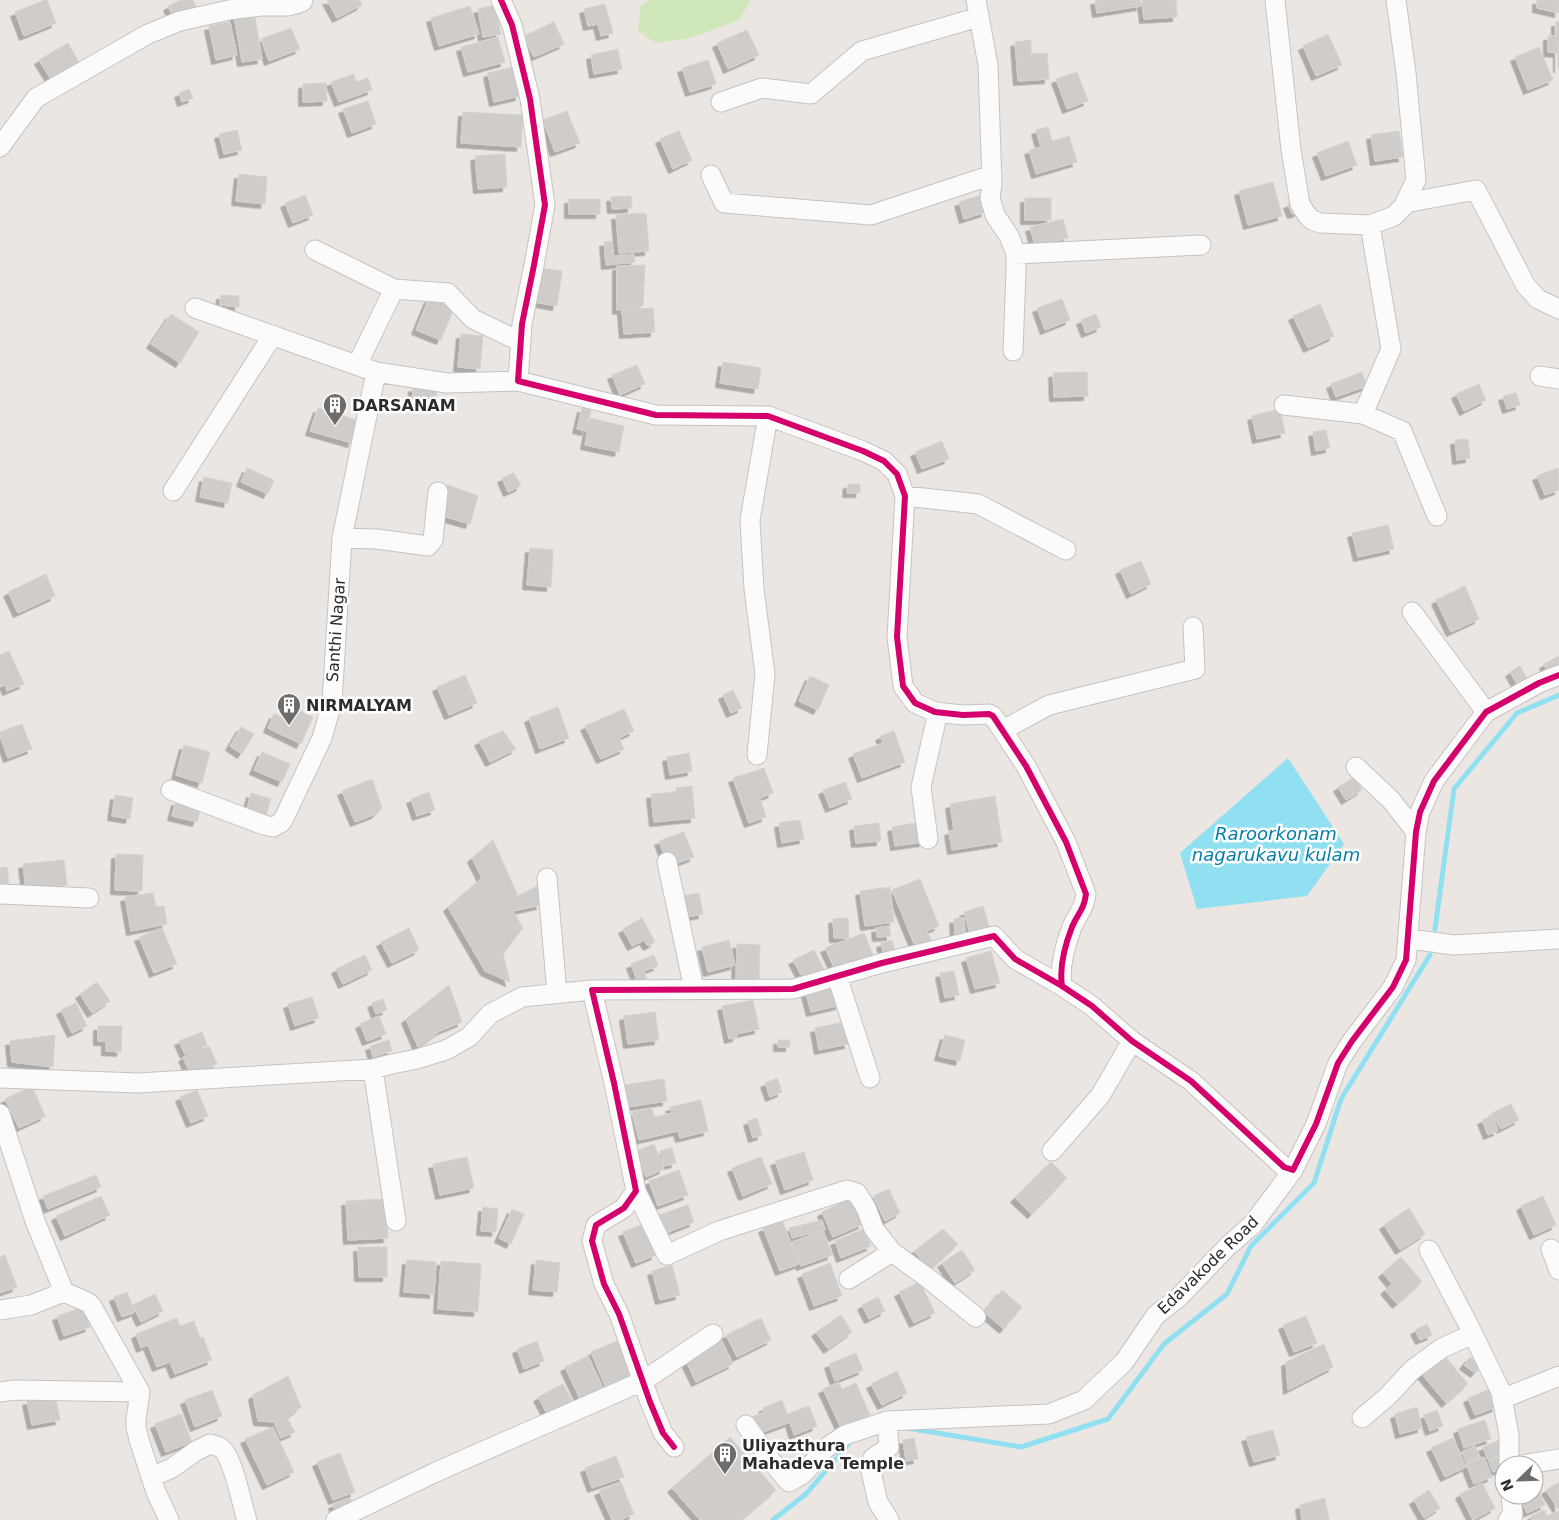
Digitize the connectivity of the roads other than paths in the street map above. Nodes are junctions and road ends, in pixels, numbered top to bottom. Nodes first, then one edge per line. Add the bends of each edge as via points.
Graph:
1 (304, 0) edge
2 (501, 0) edge
3 (1275, 0) edge
4 (1396, 0) edge
5 (978, 9) edge
6 (720, 102) dead end
7 (0, 147) edge
8 (711, 175) dead end
9 (992, 175) junction
10 (1405, 203) junction
11 (1370, 225) junction
12 (1201, 245) dead end
13 (315, 250) dead end
14 (1016, 254) junction
15 (394, 289) junction
16 (195, 308) dead end
17 (1559, 309) edge
18 (273, 335) junction
19 (520, 342) junction
20 (1013, 352) dead end
21 (357, 365) junction
22 (376, 372) junction
23 (1540, 376) dead end
24 (1559, 379) edge
25 (518, 381) junction
26 (1284, 405) dead end
27 (1363, 414) junction
28 (768, 416) junction
29 (173, 491) dead end
30 (438, 492) dead end
31 (906, 496) junction
32 (1436, 516) dead end
33 (342, 538) junction
34 (1066, 550) dead end
35 (1412, 612) dead end
36 (1193, 626) dead end
37 (1559, 675) edge
38 (938, 712) junction
39 (1486, 712) junction
40 (1003, 730) junction
41 (757, 755) dead end
42 (1356, 767) dead end
43 (171, 790) dead end
44 (1416, 832) junction
45 (928, 839) dead end
46 (667, 862) dead end
47 (547, 878) dead end
48 (0, 894) edge
49 (89, 898) dead end
50 (1408, 939) junction
51 (1559, 939) edge
52 (837, 976) junction
53 (1062, 986) junction
54 (694, 989) junction
55 (592, 990) junction
56 (557, 993) junction
57 (1132, 1041) junction
58 (373, 1069) junction
59 (0, 1078) edge
60 (870, 1078) dead end
61 (0, 1114) edge
62 (1052, 1151) dead end
63 (1293, 1170) junction
64 (636, 1191) junction
65 (396, 1221) dead end
66 (1551, 1249) dead end
67 (1429, 1250) dead end
68 (892, 1252) junction
69 (1559, 1270) edge
70 (849, 1279) dead end
71 (64, 1292) junction
72 (0, 1310) edge
73 (976, 1317) dead end
74 (713, 1334) dead end
75 (1473, 1334) junction
76 (1559, 1376) edge
77 (643, 1381) junction
78 (0, 1392) edge
79 (140, 1392) junction
80 (1502, 1399) junction
81 (1362, 1418) dead end
82 (887, 1424) junction
83 (746, 1425) dead end
84 (674, 1447) dead end
85 (1509, 1455) edge
86 (1559, 1459) edge
87 (1544, 1461) edge
88 (151, 1477) junction
89 (1512, 1505) edge
90 (367, 1513) edge
91 (169, 1520) edge
92 (248, 1520) edge
93 (336, 1520) edge
94 (889, 1520) edge
95 (1508, 1520) edge

1 - 7 street via 289,6 229,10 180,21 148,34 36,98
2 - 19 street via 512,25 530,99 545,205
3 - 11 street via 1290,150 1300,204 1306,215 1320,223
4 - 10 street via 1416,180
5 - 6 street via 862,51 811,94 762,88
5 - 9 street via 988,65
8 - 9 street via 724,203 871,215
9 - 14 street via 990,198
10 - 11 street via 1394,216
10 - 17 street via 1476,190 1526,286 1538,299
11 - 27 street via 1391,349
12 - 14 street
13 - 15 street
14 - 20 street
15 - 19 street via 448,293 473,319
15 - 21 street
16 - 18 street
18 - 21 street
18 - 29 street
19 - 25 street
21 - 22 street
22 - 25 street via 447,384
22 - 33 street, Santhi Nagar
23 - 24 street
25 - 28 street via 656,415
26 - 27 street
27 - 32 street via 1402,431
28 - 31 street via 884,461 897,474
28 - 41 street via 750,520 764,674
30 - 33 street via 434,540 428,546
31 - 34 street via 978,504
31 - 38 street via 897,637 903,686 915,703
33 - 43 street, Santhi Nagar via 332,703 322,738 282,822 273,827 264,825
35 - 39 street
36 - 40 street via 1195,669 1049,705
37 - 39 street
38 - 40 street via 989,714
38 - 45 street via 922,787
39 - 44 street, Edavakode Road via 1434,781 1420,812
40 - 53 street via 1066,842 1086,894 1081,912 1072,926 1062,962
42 - 44 street via 1391,800
44 - 50 street, Edavakode Road
46 - 54 street
47 - 56 street
48 - 49 street
50 - 51 street via 1454,945
50 - 63 street, Edavakode Road via 1406,960 1393,987 1338,1063 1316,1124
52 - 53 street via 994,936 1015,958
52 - 54 street via 793,989
52 - 60 street
53 - 57 street via 1092,1006
54 - 55 street
55 - 56 street
55 - 64 street
56 - 58 street via 522,997 490,1014 469,1036 446,1050
57 - 62 street via 1100,1096
57 - 63 street via 1191,1081 1284,1166
58 - 59 street via 138,1083
58 - 65 street
61 - 71 street via 35,1222
63 - 82 street, Edavakode Road via 1253,1224 1178,1298 1156,1315 1124,1362 1084,1400 1049,1414
64 - 68 street via 667,1255 718,1231 847,1190 857,1193 874,1229
64 - 77 street via 624,1208 596,1225 592,1241 604,1284 619,1314
66 - 69 street
67 - 75 street
68 - 70 street
68 - 73 street
71 - 72 street via 31,1305
71 - 79 street via 91,1305
74 - 77 street
75 - 80 street
75 - 81 street via 1442,1348 1412,1370
76 - 80 street
77 - 84 street via 664,1433
77 - 90 street via 436,1472
78 - 79 street
79 - 88 street via 136,1428
80 - 85 street
82 - 83 street, Edavakode Road via 845,1435 790,1482
82 - 94 street via 890,1447 873,1458 870,1467 878,1502
86 - 87 street
88 - 91 street
88 - 92 street via 210,1444 222,1448 228,1457
89 - 95 street via 1513,1515
90 - 93 street

